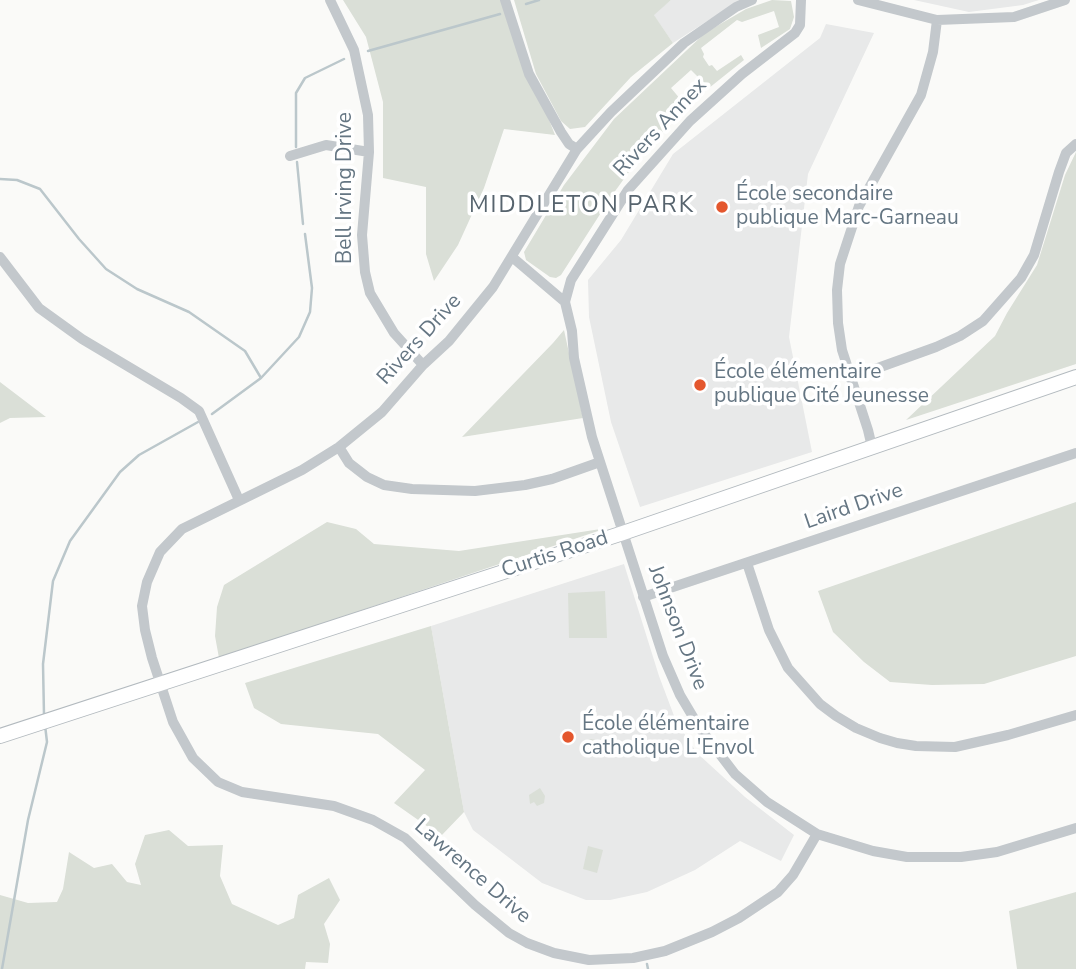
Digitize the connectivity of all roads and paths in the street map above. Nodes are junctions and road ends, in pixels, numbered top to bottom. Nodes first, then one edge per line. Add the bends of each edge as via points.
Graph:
1 (330, 0) edge
2 (505, 0) edge
3 (752, 0) edge
4 (801, 0) edge
5 (858, 0) edge
6 (1065, 0) edge
7 (937, 20) junction
8 (1076, 144) edge
9 (577, 149) junction
10 (369, 152) junction
11 (290, 156) dead end
12 (0, 257) edge
13 (512, 257) junction
14 (565, 302) junction
15 (423, 365) junction
16 (1076, 377) edge
17 (850, 378) junction
18 (339, 447) junction
19 (872, 447) junction
20 (1076, 453) edge
21 (600, 462) junction
22 (239, 500) junction
23 (623, 533) junction
24 (747, 564) junction
25 (643, 597) junction
26 (159, 684) junction
27 (1076, 715) edge
28 (0, 736) edge
29 (1076, 828) edge
30 (817, 834) junction

1 - 10 street, Bell Irving Drive via 354,50 368,115
2 - 9 street via 529,74 565,138
3 - 9 street, Rivers Drive via 684,43
4 - 14 street, Rivers Annex via 795,33 690,121 628,190 571,280
5 - 7 street
6 - 7 street via 1014,17
7 - 17 street via 921,95 859,206 840,264 838,323
8 - 17 street via 1066,153 1034,255 1021,278 983,321 936,347
9 - 13 street, Rivers Drive
10 - 11 street via 326,145
10 - 15 street, Bell Irving Drive via 362,235 370,293 394,333
12 - 22 street via 39,308 199,411
13 - 14 street
13 - 15 street, Rivers Drive via 449,341
14 - 21 street, Johnson Drive via 587,420
15 - 18 street, Rivers Drive via 382,412
16 - 19 main road, Curtis Road
17 - 19 street
18 - 21 street via 349,463 367,477 412,489 475,491 525,485
18 - 22 street, Rivers Drive
19 - 23 main road, Curtis Road
20 - 24 street, Laird Drive
21 - 23 street, Johnson Drive
22 - 26 street, Rivers Drive via 182,529 159,552 142,606
23 - 25 street, Johnson Drive
23 - 26 main road, Curtis Road
24 - 25 street, Laird Drive
24 - 27 street via 768,630 788,668 820,704 868,733 916,746 955,747
25 - 30 street, Johnson Drive via 680,695 715,752 767,802
26 - 28 main road, Curtis Road
26 - 30 street, Lawrence Drive via 179,737 218,782 242,792 334,806 373,820 405,838 509,933 554,953 589,960 633,958 712,932 778,892
29 - 30 street, Johnson Drive via 997,852 942,858 873,851

